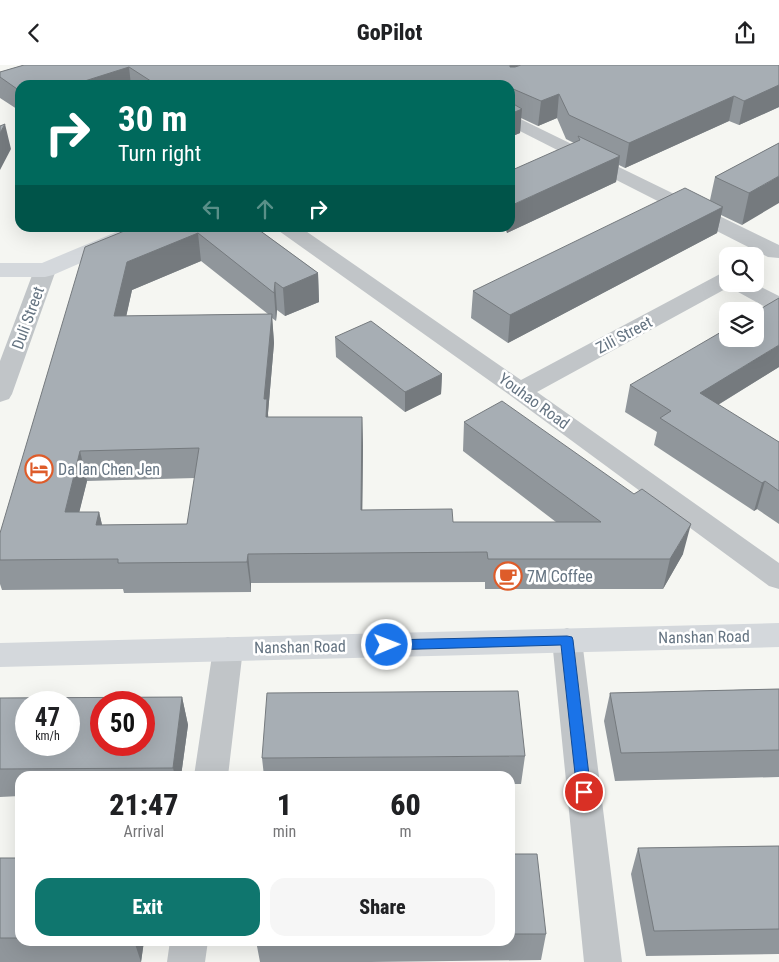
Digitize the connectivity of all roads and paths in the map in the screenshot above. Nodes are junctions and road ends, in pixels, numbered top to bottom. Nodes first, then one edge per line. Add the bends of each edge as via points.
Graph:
1 (515, 121) edge
2 (135, 232) edge
3 (293, 232) edge
4 (778, 252) edge
5 (764, 259) edge
6 (0, 270) edge
7 (45, 270) junction
8 (719, 284) edge
9 (754, 292) edge
10 (779, 305) edge
11 (520, 391) junction
12 (0, 394) edge
13 (779, 578) edge
14 (779, 635) edge
15 (567, 640) junction
16 (228, 649) junction
17 (0, 655) edge
18 (212, 771) edge
19 (188, 946) edge
20 (186, 962) edge
21 (603, 962) edge

1 - 4 street
2 - 7 main road
3 - 11 street, Youhao Road
4 - 5 street
6 - 7 main road
7 - 12 street, Duli Street
8 - 11 street, Zili Street
9 - 10 street
11 - 13 street, Youhao Road
14 - 15 main road, Nanshan Road
15 - 16 main road, Nanshan Road
15 - 21 street
16 - 17 main road, Nanshan Road
16 - 18 street
19 - 20 street

